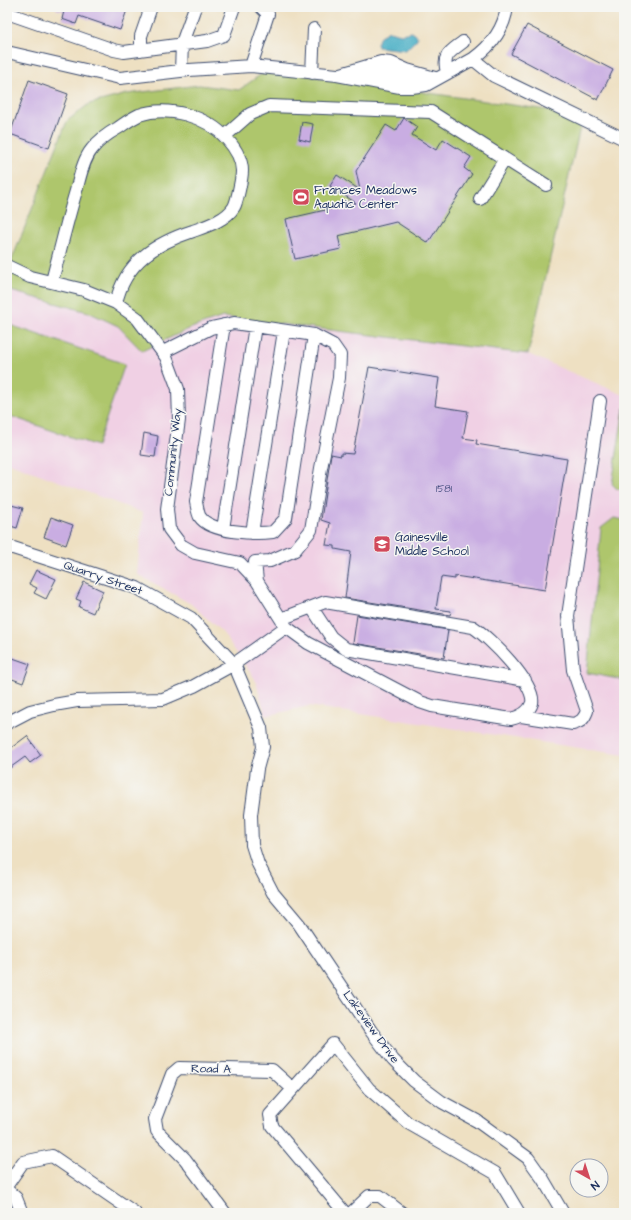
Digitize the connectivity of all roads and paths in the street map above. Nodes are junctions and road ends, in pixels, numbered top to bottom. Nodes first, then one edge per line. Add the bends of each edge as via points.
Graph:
1 (151, 7) edge
2 (195, 7) edge
3 (234, 7) edge
4 (261, 7) edge
5 (507, 7) edge
6 (7, 13) edge
7 (314, 29) dead end
8 (463, 42) dead end
9 (182, 43) junction
10 (142, 50) junction
11 (8, 54) edge
12 (473, 59) junction
13 (251, 66) junction
14 (181, 71) junction
15 (447, 72) junction
16 (312, 73) junction
17 (337, 75) junction
18 (435, 78) junction
19 (225, 136) junction
20 (622, 138) dead end
21 (505, 159) junction
22 (546, 185) dead end
23 (480, 199) dead end
24 (7, 266) edge
25 (52, 281) junction
26 (116, 303) junction
27 (224, 325) junction
28 (255, 326) junction
29 (284, 331) junction
30 (314, 335) junction
31 (163, 352) junction
32 (600, 402) dead end
33 (223, 529) junction
34 (252, 533) junction
35 (7, 546) edge
36 (257, 581) junction
37 (312, 608) junction
38 (284, 623) junction
39 (234, 664) junction
40 (525, 680) junction
41 (521, 716) junction
42 (7, 723) edge
43 (251, 815) joint
44 (293, 1089) junction
45 (7, 1185) edge
46 (7, 1190) edge
47 (22, 1213) edge
48 (135, 1213) edge
49 (225, 1213) edge
50 (345, 1213) edge
51 (351, 1213) edge
52 (402, 1213) edge
53 (519, 1213) edge
54 (562, 1213) edge

1 - 10 street via 141,36
2 - 9 street
3 - 9 street via 224,35 207,41
4 - 13 street via 268,14
5 - 12 street via 502,27 491,43
6 - 10 street via 114,50
7 - 16 street
8 - 15 street via 446,58
9 - 10 street
9 - 14 street
11 - 14 street via 120,78
12 - 15 street
12 - 20 street via 494,76
13 - 14 street
13 - 16 street
15 - 18 street
16 - 17 street
17 - 18 street via 400,87 426,84
17 - 18 street via 381,62
19 - 21 street via 250,114 269,106 431,112
19 - 25 street via 208,123 165,111 139,116 108,133 92,149 83,167
19 - 26 street via 237,150 242,171 235,206 226,216 207,226 170,239 150,250 128,272 119,288
21 - 22 street
21 - 23 street
24 - 25 street, Community Way via 30,277
25 - 26 street, Community Way
26 - 31 street, Community Way via 137,318
27 - 28 street via 234,323
27 - 31 street via 211,328
27 - 33 street via 196,502 200,518 216,528
28 - 29 street
28 - 33 street
29 - 30 street
29 - 34 street
30 - 34 street via 286,518 273,532
30 - 36 street via 333,345 340,355 339,378 311,530 295,550 270,561 255,562
31 - 36 street, Community Way via 178,389 179,420 167,509 169,529 181,545 195,553 240,563
32 - 41 street via 568,616 573,670 587,711 580,722 573,724
33 - 34 street
35 - 39 street, Quarry Street via 137,588 191,618
36 - 38 street, Community Way
37 - 38 street
37 - 40 street via 331,637 346,649
37 - 40 street via 325,602 473,627 486,635
38 - 39 street
38 - 41 street via 308,643 420,702 511,719
39 - 42 street via 194,686 163,699 54,704 30,711
39 - 43 street, Quarry Street via 262,728 263,748 257,769
40 - 41 street via 532,703
43 - 54 street, Lakeview Drive via 252,845 258,864 274,893 299,924 393,1060 414,1081 442,1102 477,1121 528,1158
44 - 49 street, Road A via 272,1070 179,1068 172,1074 155,1119 157,1131 185,1159
44 - 50 street via 270,1115 272,1126
44 - 53 street via 333,1044 369,1089 408,1123 495,1173
45 - 48 street via 23,1162 52,1156
46 - 47 street via 16,1198
51 - 52 street via 369,1196 380,1196

